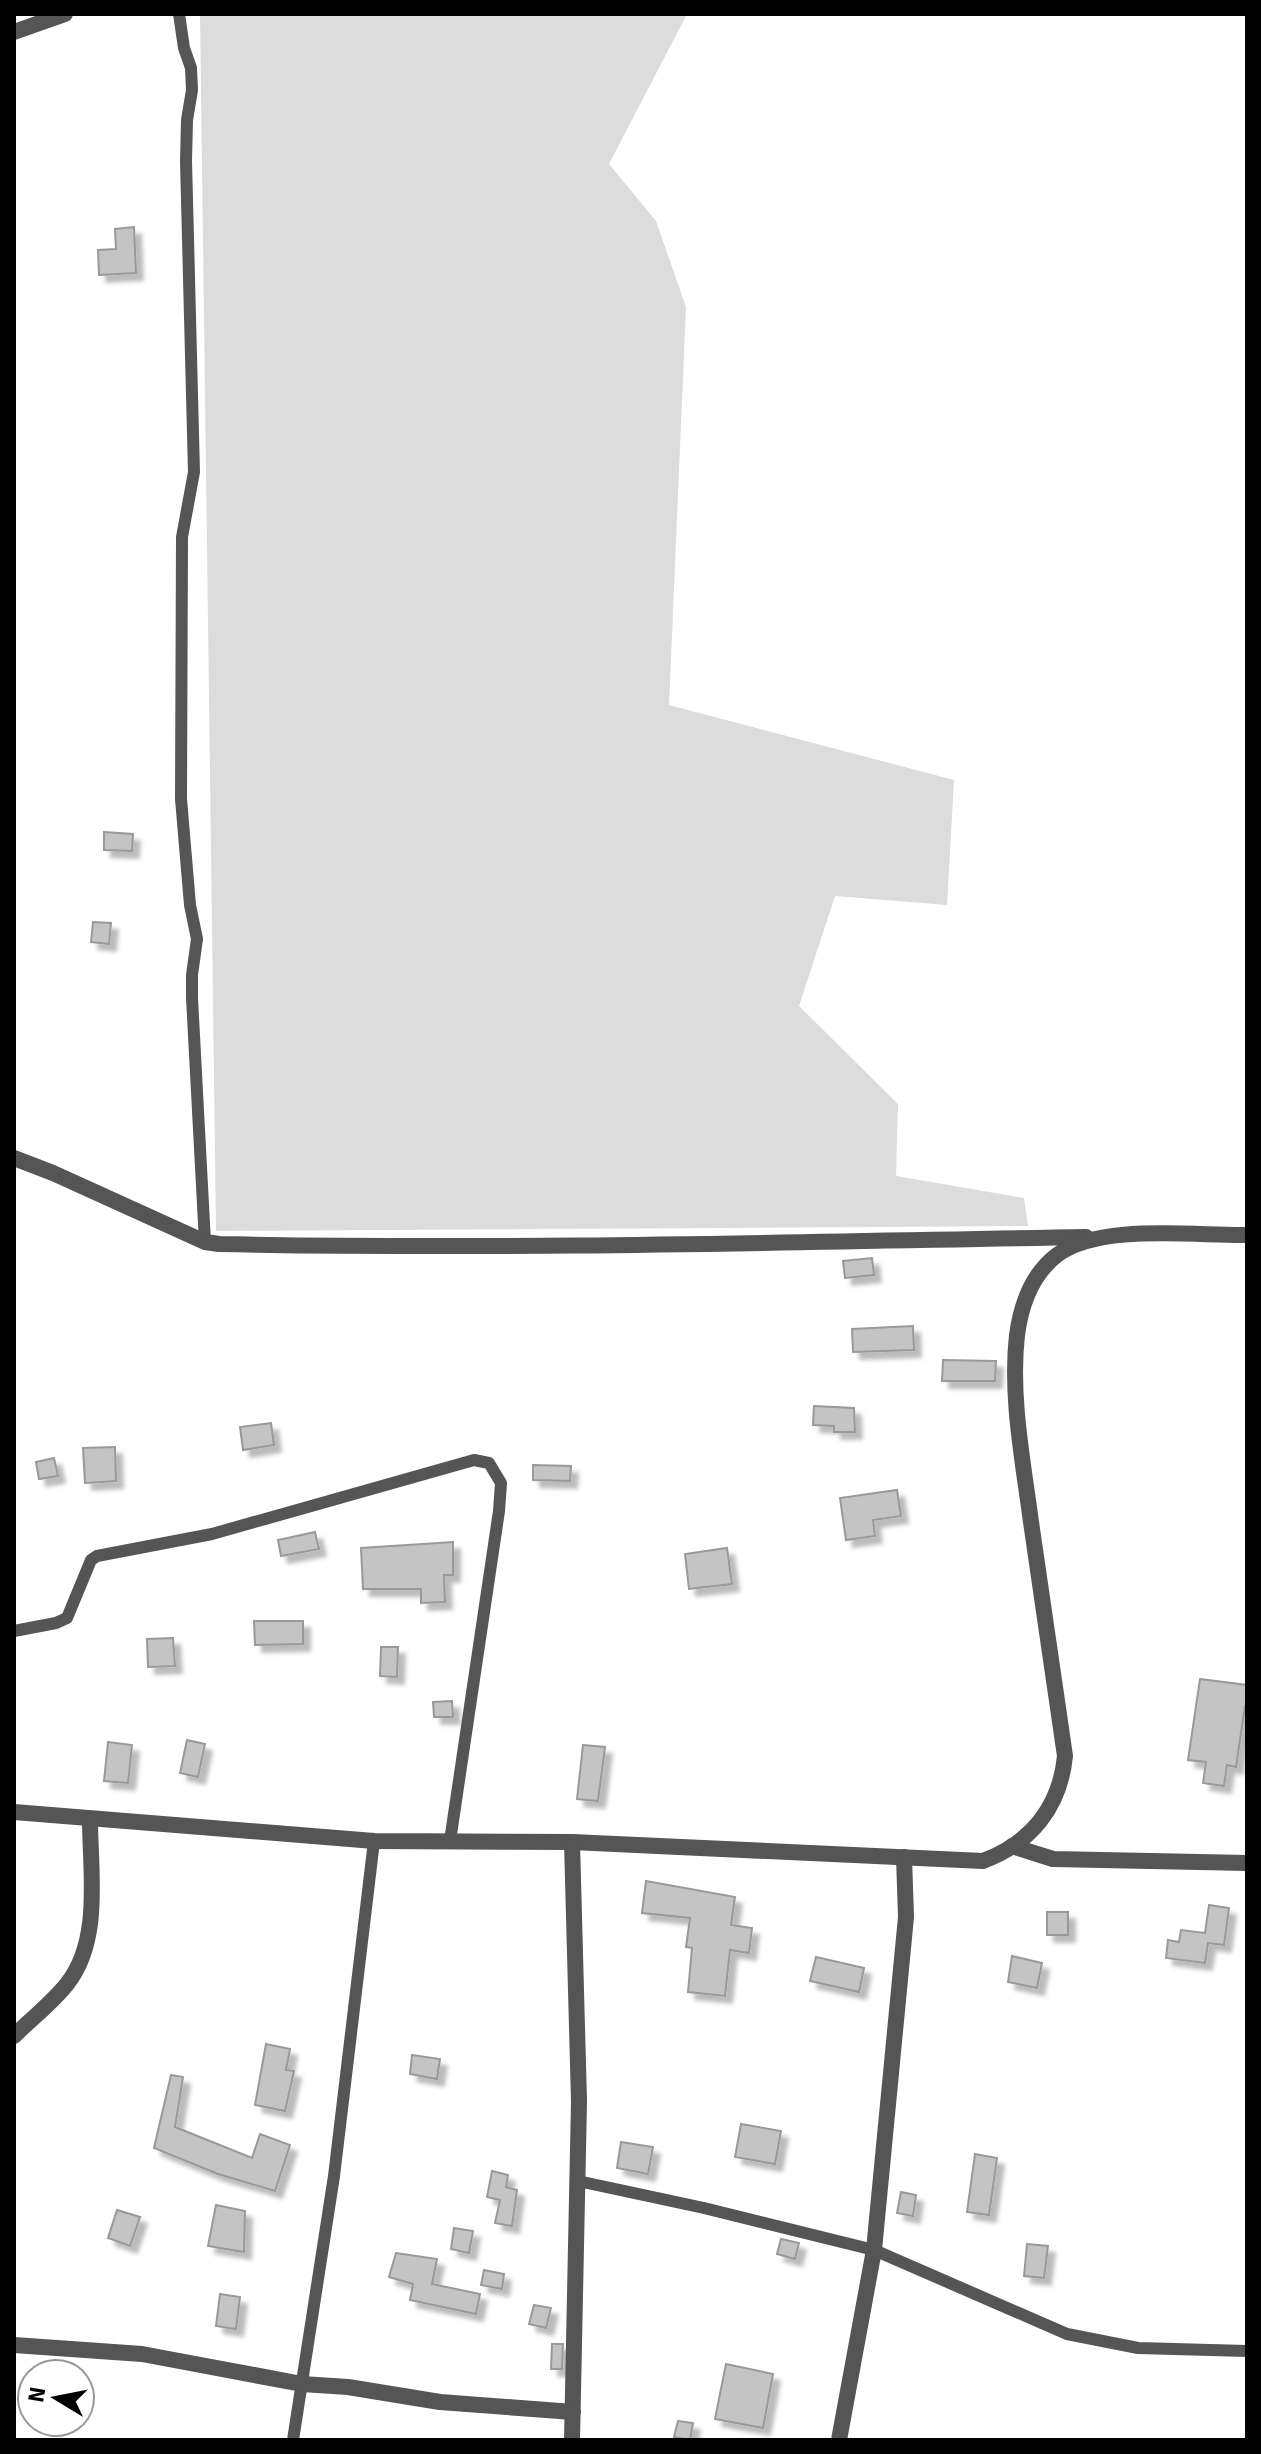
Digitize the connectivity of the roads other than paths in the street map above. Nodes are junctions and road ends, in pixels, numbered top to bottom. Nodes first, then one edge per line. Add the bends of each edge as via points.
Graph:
1 (65, 14) edge
2 (179, 14) edge
3 (14, 32) edge
4 (14, 1158) edge
5 (1247, 1235) edge
6 (1104, 1236) junction
7 (205, 1242) junction
8 (14, 1631) edge
9 (14, 1812) edge
10 (90, 1820) junction
11 (374, 1841) junction
12 (450, 1841) junction
13 (572, 1842) junction
14 (1012, 1846) junction
15 (904, 1857) junction
16 (1247, 1863) edge
17 (14, 2036) edge
18 (578, 2181) junction
19 (874, 2250) junction
20 (14, 2345) edge
21 (1247, 2351) edge
22 (302, 2384) junction
23 (573, 2412) junction
24 (293, 2440) edge
25 (572, 2440) edge
26 (839, 2440) edge

1 - 3 street
2 - 7 lane via 192,90 186,161 194,472 182,537 181,799 197,939 192,998
4 - 7 street
5 - 6 street
6 - 7 street via 372,1247
6 - 14 street via 1057,1254 1039,1272 1025,1299 1017,1334 1022,1455 1065,1756 1050,1810 1039,1826
8 - 12 lane via 67,1618 97,1556 212,1534 474,1460 489,1463 501,1483 499,1511
9 - 10 street
10 - 11 street
10 - 17 street via 90,1915 80,1964
11 - 12 street
11 - 22 lane via 334,2176
12 - 13 street
13 - 15 street
13 - 18 street
14 - 15 street via 983,1861
14 - 16 street via 1053,1859
15 - 19 street via 906,1917
18 - 19 lane
18 - 23 street
19 - 21 lane via 1067,2334 1138,2348
19 - 26 street
20 - 22 street via 142,2354
22 - 23 street
22 - 24 lane
23 - 25 street

